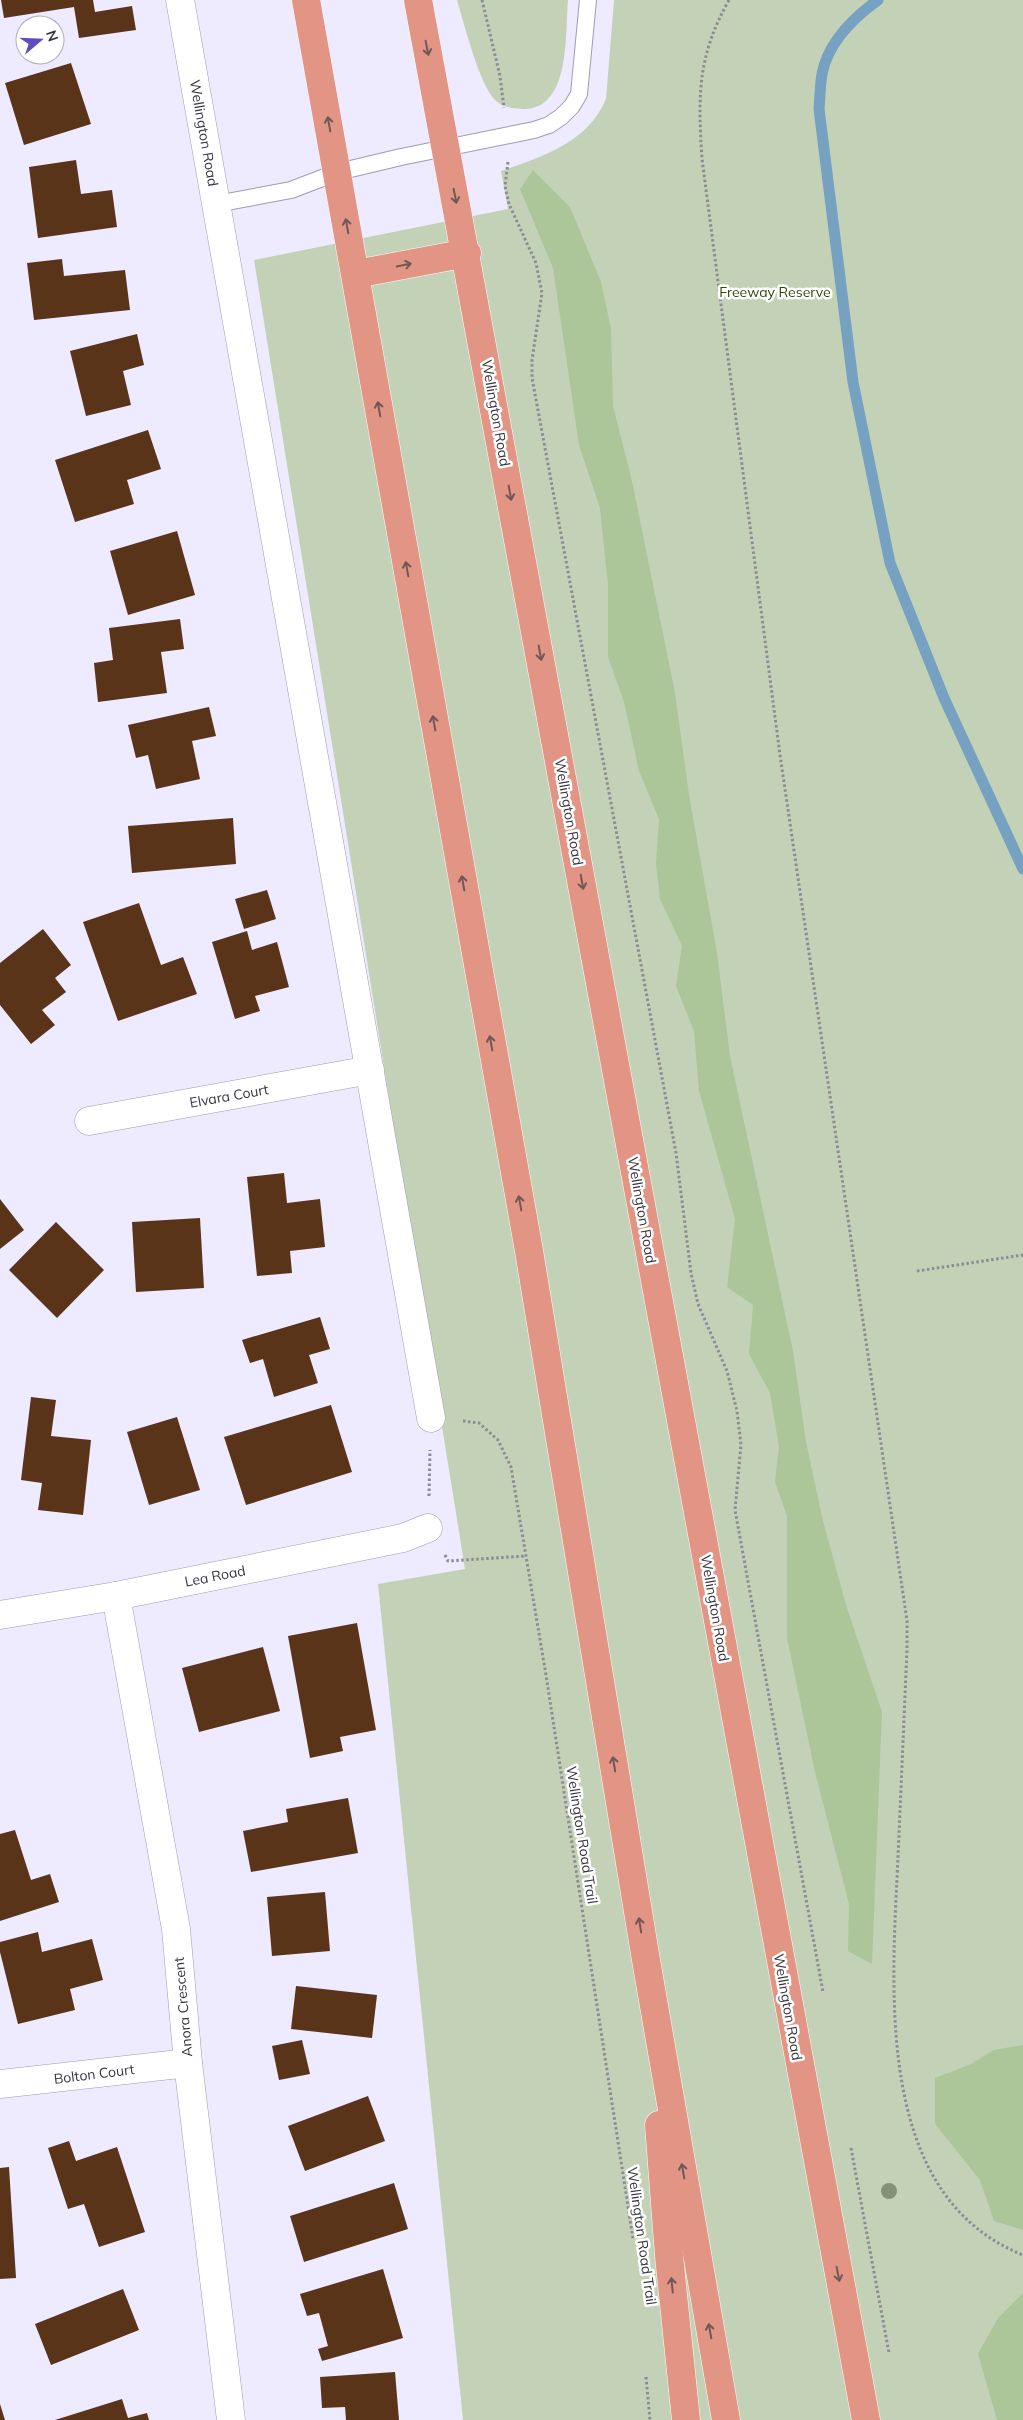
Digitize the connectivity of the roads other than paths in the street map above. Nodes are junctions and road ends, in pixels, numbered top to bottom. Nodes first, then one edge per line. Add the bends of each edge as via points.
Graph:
1 (180, 0) edge
2 (306, 0) edge
3 (418, 0) edge
4 (588, 0) edge
5 (446, 148) junction
6 (338, 172) junction
7 (216, 204) junction
8 (466, 253) junction
9 (356, 274) junction
10 (370, 1070) junction
11 (89, 1121) dead end
12 (431, 1418) road end
13 (428, 1528) road end
14 (116, 1596) junction
15 (0, 1615) edge
16 (646, 1960) junction
17 (188, 2062) junction
18 (0, 2084) edge
19 (231, 2420) edge
20 (686, 2420) edge
21 (726, 2420) edge
22 (866, 2420) edge

1 - 7 street, Wellington Road
6 -> 2 highway
3 -> 5 highway, Wellington Road
4 - 5 lane via 582,79 572,106 549,125
5 - 6 lane
5 -> 8 highway, Wellington Road
6 - 7 lane via 291,190
9 -> 6 highway
7 - 10 street, Wellington Road
9 -> 8 highway
8 -> 22 highway, Wellington Road
16 -> 9 highway via 528,1251
10 - 11 street, Elvara Court
10 - 12 street, Wellington Road
13 - 14 street, Lea Road via 403,1538
14 - 15 street, Lea Road
14 - 17 street, Anora Crescent via 176,1929
20 -> 16 highway via 669,2256
21 -> 16 highway
17 - 18 street, Bolton Court
17 - 19 street, Anora Crescent

